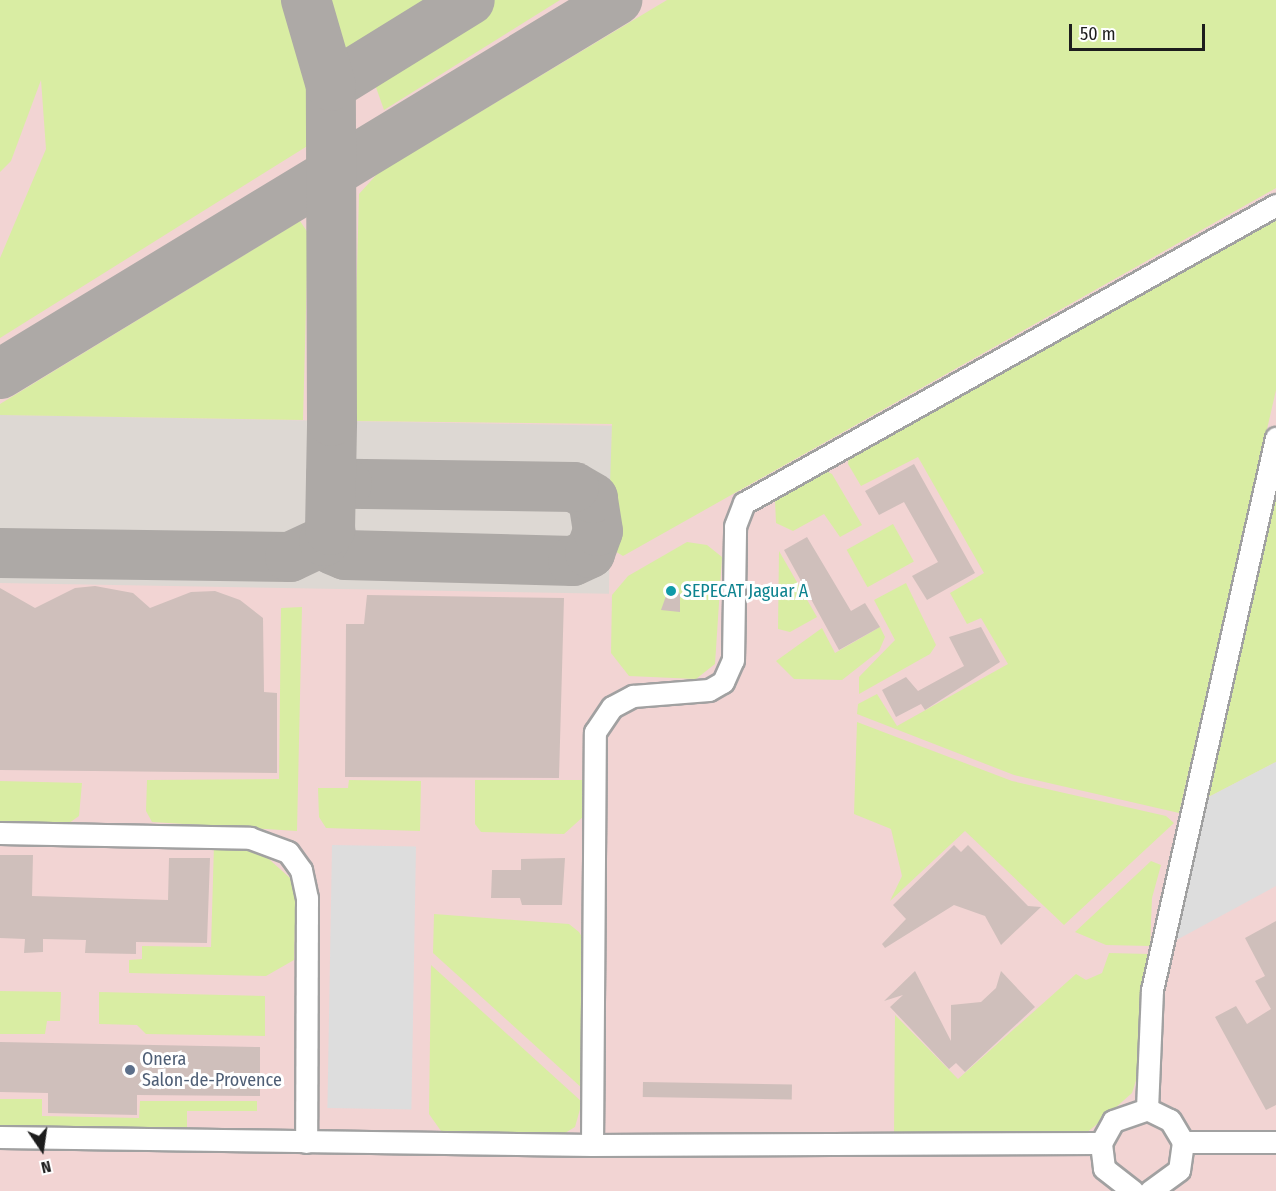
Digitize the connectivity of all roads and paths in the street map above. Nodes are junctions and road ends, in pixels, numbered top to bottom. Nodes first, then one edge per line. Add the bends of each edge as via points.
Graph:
1 (1276, 205) edge
2 (1276, 438) edge
3 (0, 833) edge
4 (1147, 1109) junction
5 (0, 1137) edge
6 (306, 1142) junction
7 (1183, 1142) junction
8 (1276, 1142) edge
9 (1101, 1143) junction
10 (592, 1145) junction
11 (1173, 1186) edge
12 (1133, 1191) edge
13 (1150, 1191) edge

1 - 10 street via 744,503 735,526 733,660 723,682 709,690 633,696 612,707 595,732
2 - 4 street via 1152,990
3 - 6 street via 250,838 288,852 301,870 307,898
4 - 7 street via 1170,1120
4 - 9 street via 1113,1121
5 - 6 street
6 - 10 street
7 - 8 street
7 - 11 street
9 - 10 street
9 - 12 street via 1104,1168
11 - 13 street

